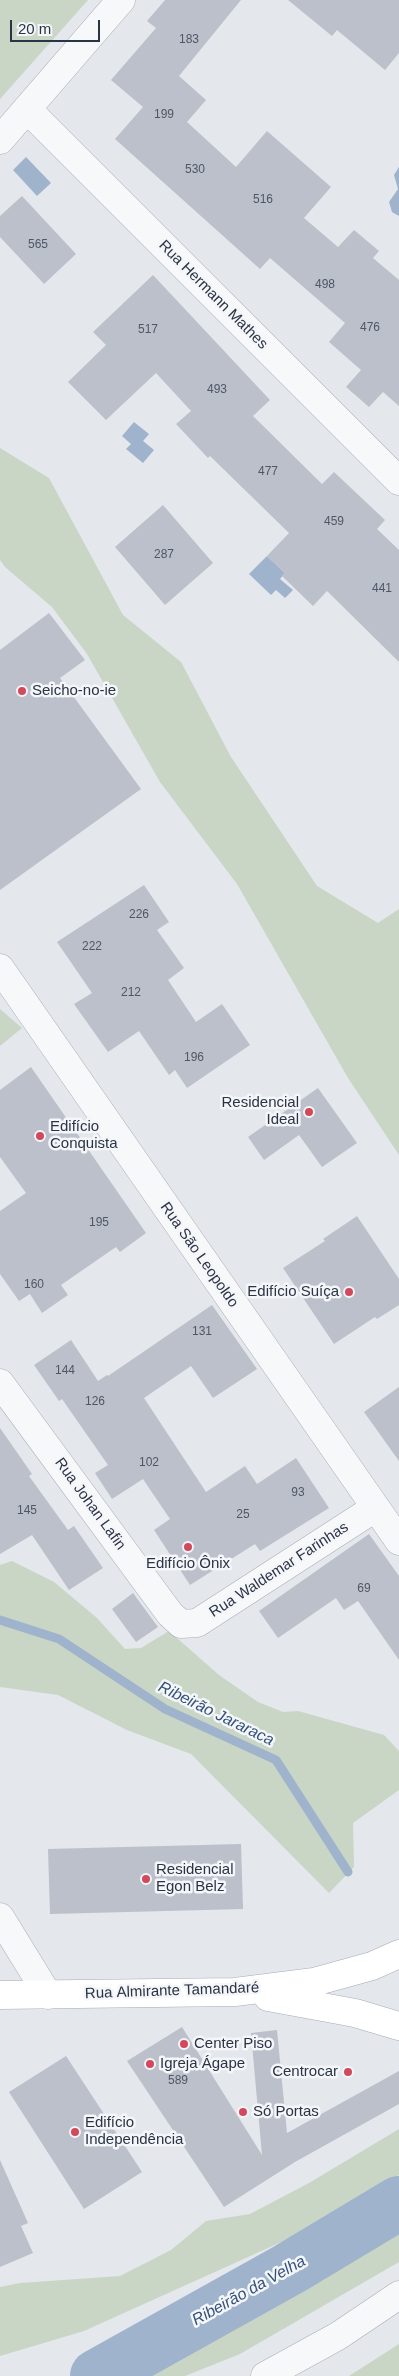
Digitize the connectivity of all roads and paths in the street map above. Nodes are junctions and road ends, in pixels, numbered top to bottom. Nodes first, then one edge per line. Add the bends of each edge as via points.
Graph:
1 (121, 0) edge
2 (27, 109) junction
3 (0, 140) edge
4 (399, 481) edge
5 (0, 968) edge
6 (0, 1383) edge
7 (375, 1508) junction
8 (399, 1542) edge
9 (181, 1624) joint
10 (0, 1917) edge
11 (399, 1954) edge
12 (235, 1992) junction
13 (0, 1995) edge
14 (48, 1995) junction
15 (399, 2026) edge
16 (399, 2295) edge
17 (265, 2376) edge

1 - 2 street
2 - 3 street
2 - 4 street, Rua Hermann Mathes
5 - 7 street, Rua São Leopoldo
6 - 9 street, Rua Johan Lafin via 170,1614
7 - 8 street, Rua São Leopoldo
7 - 9 street, Rua Waldemar Farinhas via 197,1623
10 - 14 street
11 - 12 main road, Rua Almirante Tamandaré via 372,1966 314,1982
12 - 14 main road, Rua Almirante Tamandaré
12 - 15 main road via 310,2004
13 - 14 main road, Rua Almirante Tamandaré
16 - 17 street via 338,2336

